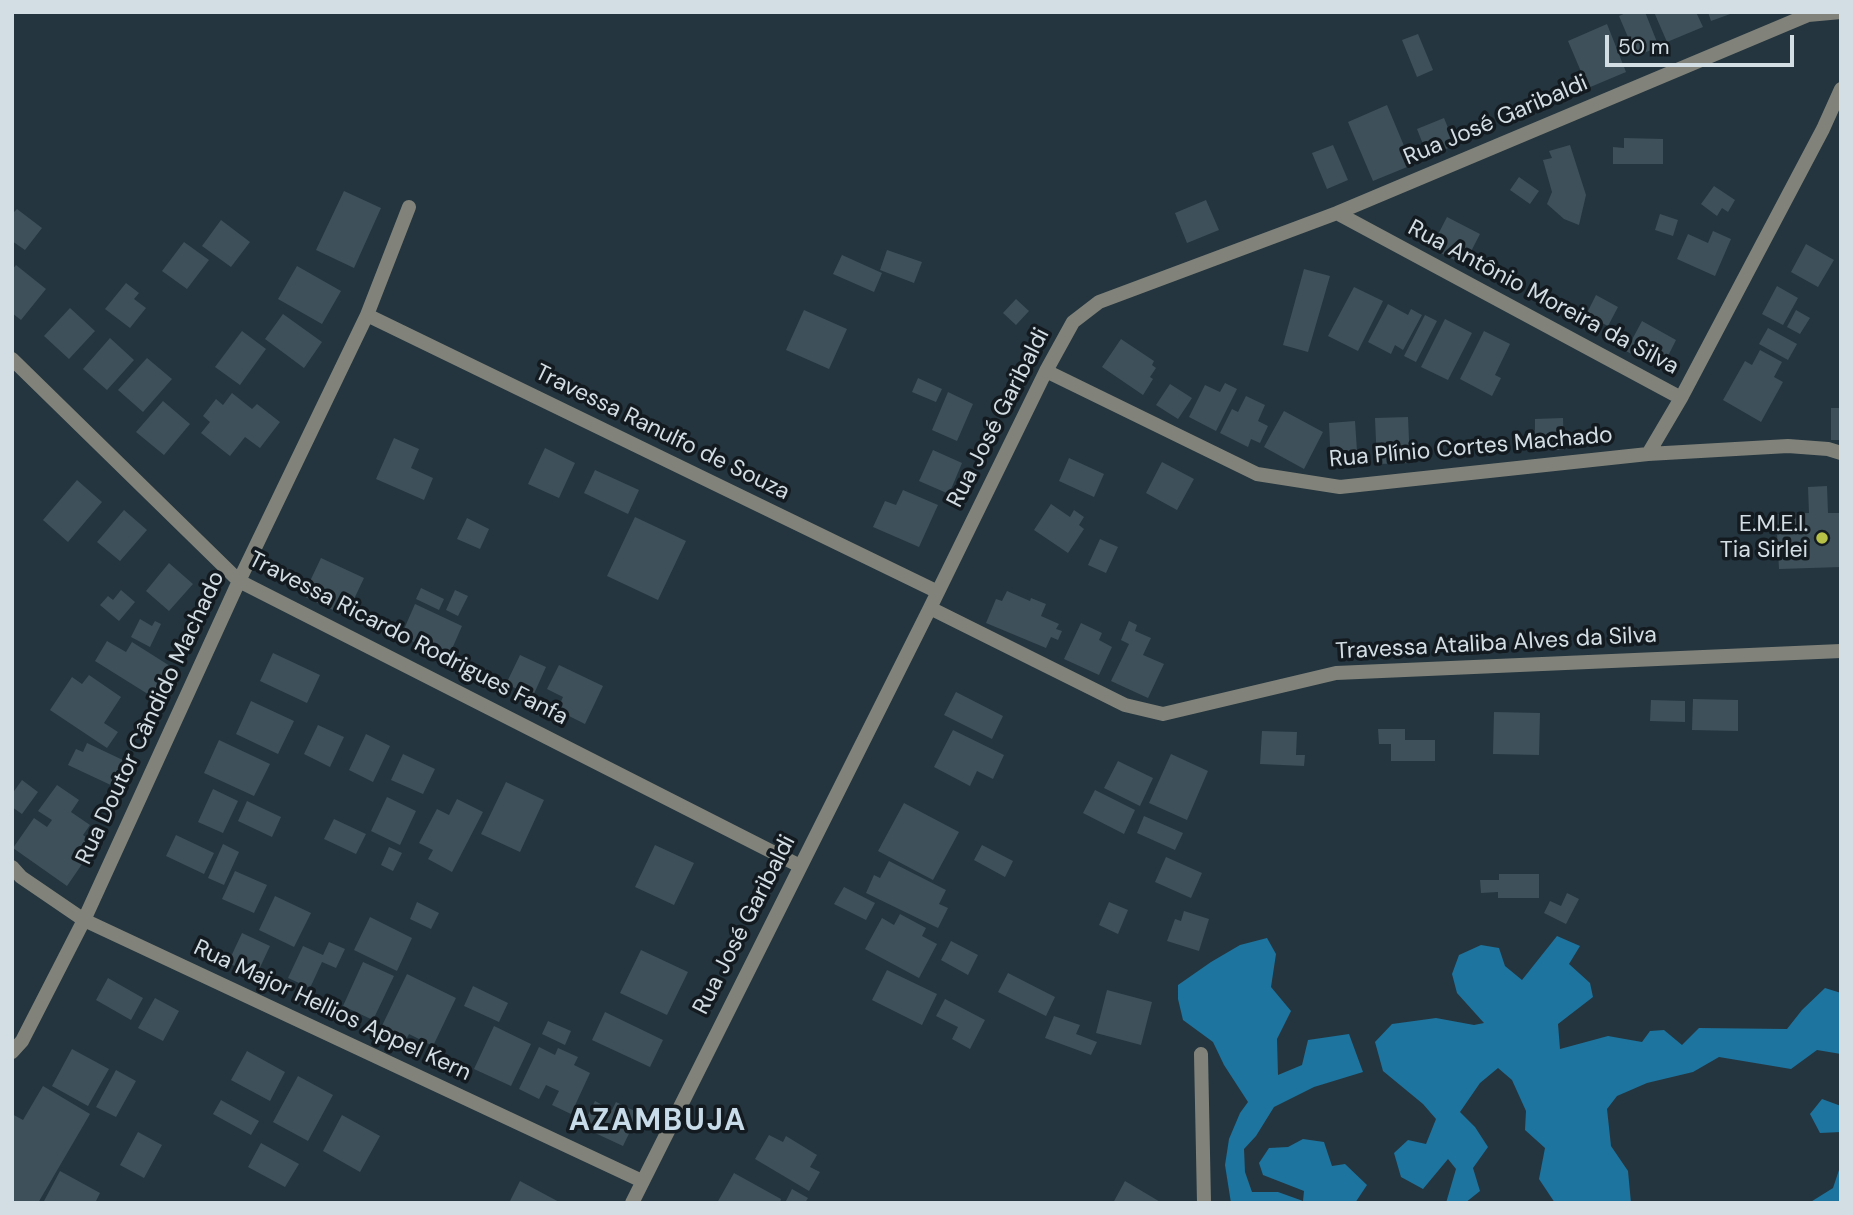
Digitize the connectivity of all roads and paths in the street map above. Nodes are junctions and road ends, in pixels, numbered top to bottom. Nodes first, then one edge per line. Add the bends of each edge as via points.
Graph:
1 (1841, 12) edge
2 (1841, 89) edge
3 (409, 207) dead end
4 (1337, 213) junction
5 (367, 315) junction
6 (12, 359) edge
7 (1046, 371) junction
8 (1681, 398) junction
9 (1841, 453) edge
10 (1648, 454) junction
11 (239, 580) junction
12 (938, 592) junction
13 (930, 608) junction
14 (1841, 651) edge
15 (800, 866) junction
16 (12, 867) edge
17 (84, 920) junction
18 (12, 1052) edge
19 (1201, 1054) dead end
20 (642, 1181) junction
21 (632, 1203) edge
22 (1204, 1203) edge

1 - 4 street, Rua José Garibaldi via 1808,15
2 - 8 street, Rua Antônio Moreira da Silva
3 - 5 street, Rua Doutor Cândido Machado
4 - 7 street, Rua José Garibaldi via 1099,302 1073,322
4 - 8 street, Rua Antônio Moreira da Silva
5 - 11 street, Rua Doutor Cândido Machado
5 - 12 street, Travessa Ranulfo de Souza
6 - 11 street, Travessa Ricardo Rodrigues Fanfa
7 - 10 street, Rua Plínio Cortes Machado via 1257,474 1340,487
7 - 12 street, Rua José Garibaldi
8 - 10 street
9 - 10 street, Rua Plínio Cortes Machado via 1788,446
11 - 15 street, Travessa Ricardo Rodrigues Fanfa
11 - 17 street, Rua Doutor Cândido Machado
12 - 13 street, Rua José Garibaldi
13 - 14 street, Travessa Ataliba Alves da Silva via 1125,705 1163,714 1336,673
13 - 15 street, Rua José Garibaldi
15 - 20 street, Rua José Garibaldi
16 - 17 street, Rua Major Hellios Appel Kern
17 - 18 street, Rua Doutor Cândido Machado via 22,1041
17 - 20 street, Rua Major Hellios Appel Kern
19 - 22 street
20 - 21 street, Rua José Garibaldi

